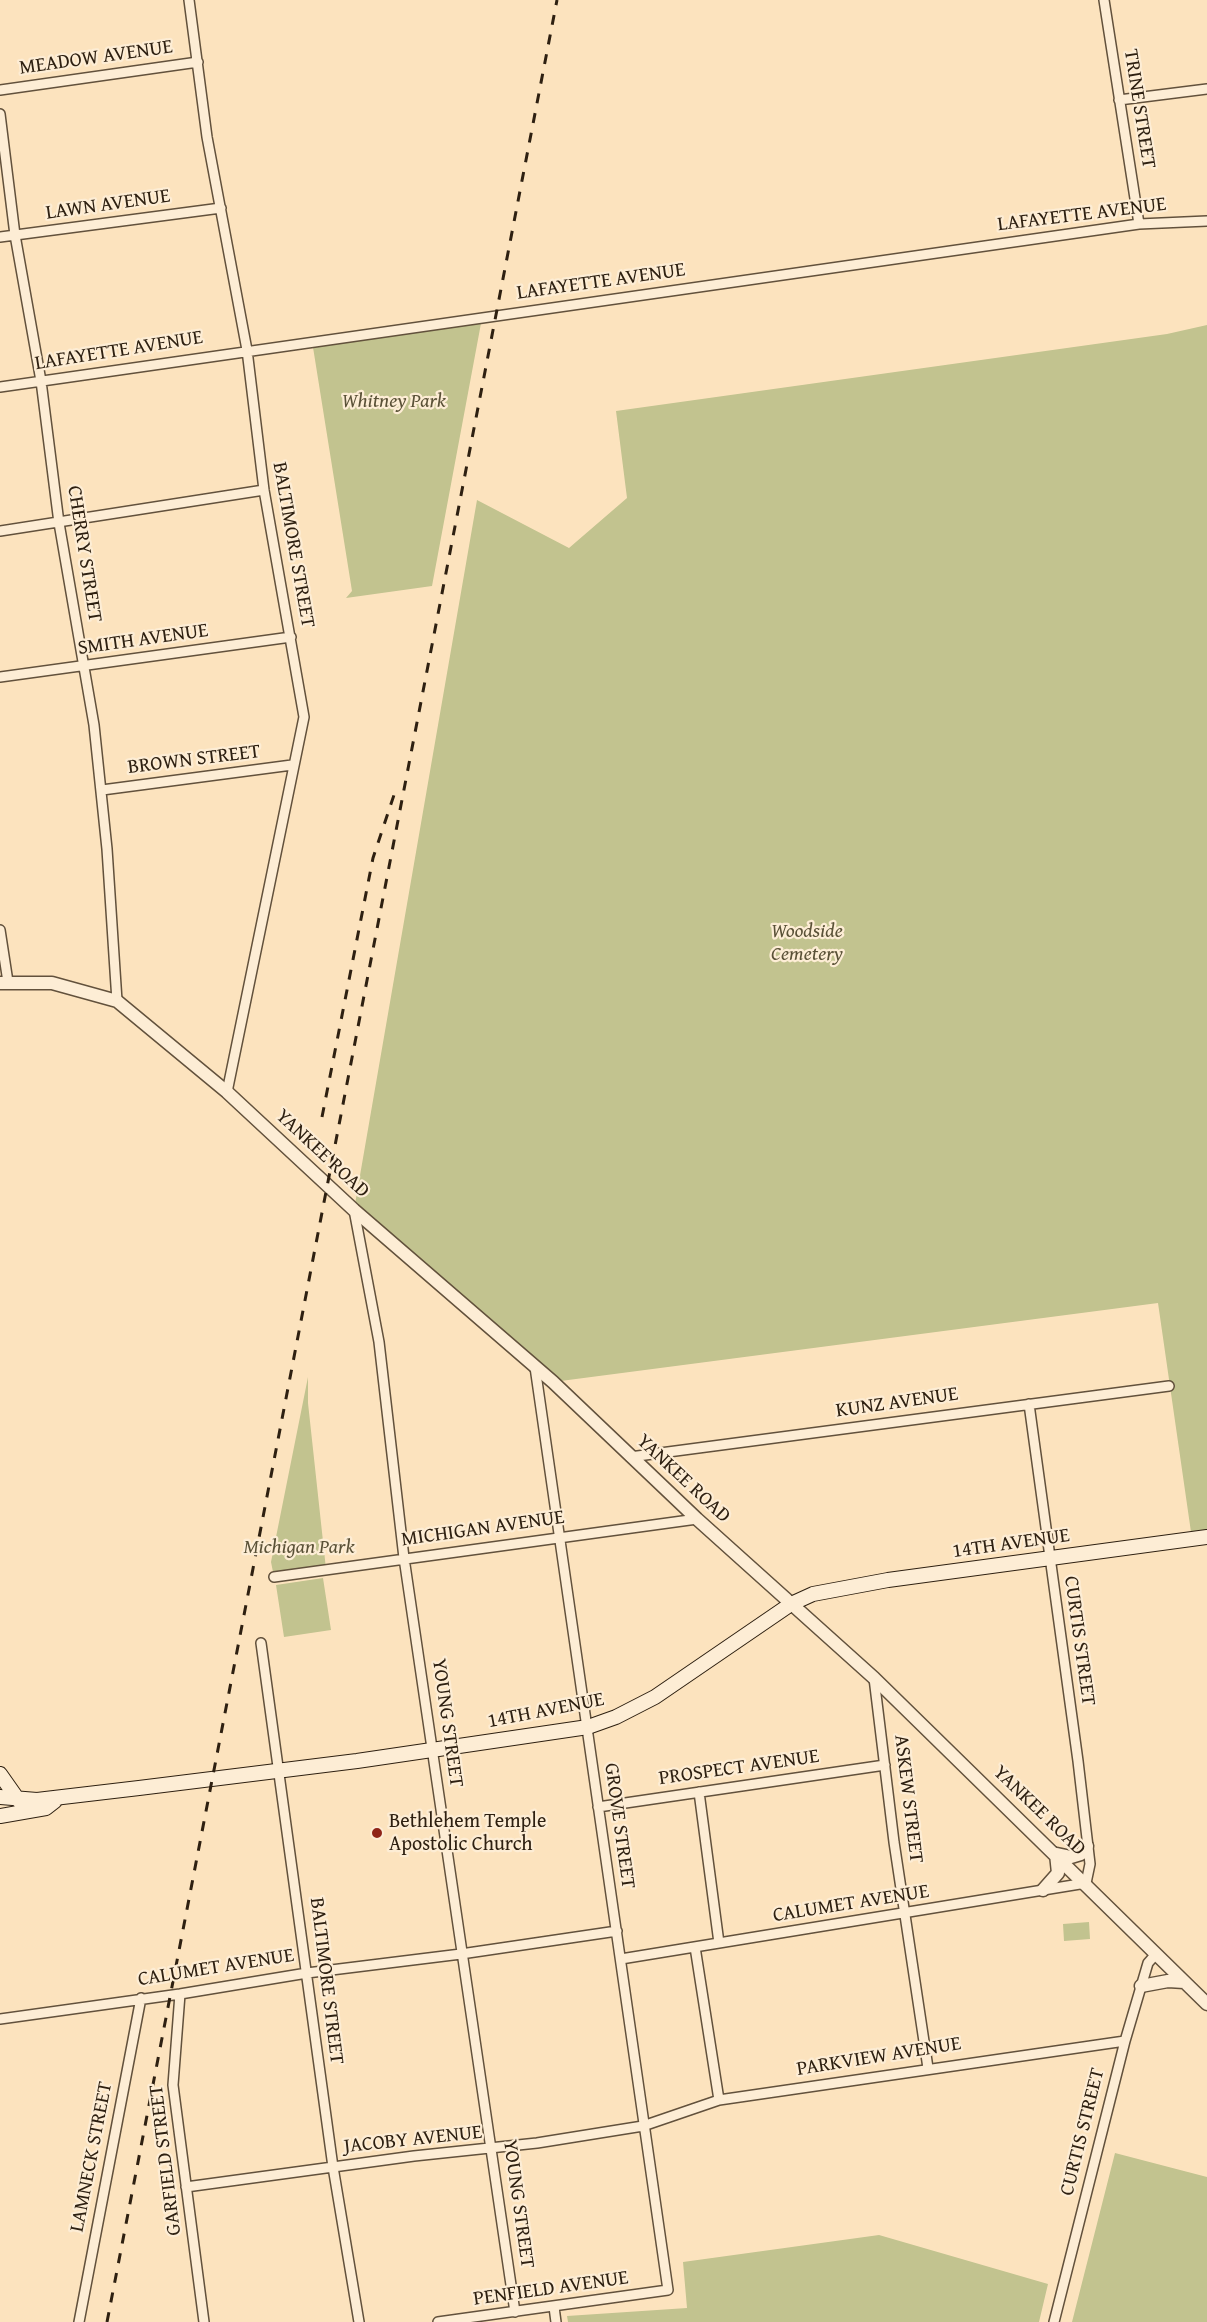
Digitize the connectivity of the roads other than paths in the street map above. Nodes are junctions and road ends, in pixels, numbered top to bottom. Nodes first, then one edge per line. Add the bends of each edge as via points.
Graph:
1 (189, 0) edge
2 (1104, 0) edge
3 (198, 62) junction
4 (1207, 89) edge
5 (0, 90) edge
6 (1119, 100) junction
7 (0, 114) edge
8 (221, 208) junction
9 (1207, 221) edge
10 (1139, 224) junction
11 (15, 235) junction
12 (0, 237) edge
13 (247, 350) junction
14 (41, 381) junction
15 (0, 387) edge
16 (264, 490) junction
17 (59, 523) junction
18 (0, 531) edge
19 (291, 637) junction
20 (83, 667) junction
21 (0, 677) edge
22 (292, 765) junction
23 (102, 790) junction
24 (0, 930) edge
25 (4, 982) edge
26 (117, 1001) junction
27 (227, 1092) junction
28 (354, 1210) junction
29 (536, 1367) junction
30 (1169, 1386) dead end
31 (1029, 1404) junction
32 (630, 1457) junction
33 (697, 1519) junction
34 (559, 1537) junction
35 (1207, 1537) edge
36 (404, 1558) junction
37 (1050, 1558) junction
38 (273, 1577) dead end
39 (791, 1604) junction
40 (261, 1644) dead end
41 (874, 1678) junction
42 (588, 1727) junction
43 (434, 1751) junction
44 (885, 1765) junction
45 (280, 1770) junction
46 (0, 1774) edge
47 (699, 1792) junction
48 (0, 1797) edge
49 (60, 1797) junction
50 (19, 1801) junction
51 (598, 1807) junction
52 (0, 1816) edge
53 (1087, 1846) junction
54 (1056, 1854) junction
55 (1086, 1883) junction
56 (1043, 1890) junction
57 (905, 1913) junction
58 (616, 1931) junction
59 (719, 1943) junction
60 (695, 1947) junction
61 (461, 1954) junction
62 (1156, 1954) junction
63 (621, 1959) junction
64 (307, 1973) junction
65 (1184, 1982) junction
66 (1141, 1986) junction
67 (180, 1994) junction
68 (141, 1998) junction
69 (1207, 2004) edge
70 (0, 2019) edge
71 (1125, 2041) junction
72 (928, 2068) junction
73 (719, 2100) junction
74 (643, 2126) junction
75 (492, 2149) junction
76 (333, 2167) junction
77 (186, 2187) junction
78 (669, 2290) joint
79 (554, 2307) junction
80 (515, 2312) junction
81 (79, 2322) edge
82 (204, 2322) edge
83 (359, 2322) edge
84 (438, 2322) edge
85 (556, 2322) edge
86 (1054, 2322) edge

1 - 3 street, BALTIMORE STREET
2 - 6 street, TRINE STREET
3 - 5 street, MEADOW AVENUE
3 - 8 street, BALTIMORE STREET
4 - 6 street
6 - 10 street, TRINE STREET
7 - 11 street, CHERRY STREET
8 - 11 street, LAWN AVENUE
8 - 13 street, BALTIMORE STREET
9 - 10 street, LAFAYETTE AVENUE
10 - 13 street, LAFAYETTE AVENUE
11 - 12 street, LAWN AVENUE
11 - 14 street, CHERRY STREET
13 - 14 street, LAFAYETTE AVENUE
13 - 16 street, BALTIMORE STREET
14 - 15 street, LAFAYETTE AVENUE
14 - 17 street, CHERRY STREET
16 - 17 street
16 - 19 street, BALTIMORE STREET
17 - 18 street
17 - 20 street, CHERRY STREET
19 - 20 street, SMITH AVENUE
19 - 22 street, BALTIMORE STREET via 304,717
20 - 21 street, SMITH AVENUE
20 - 23 street, CHERRY STREET
22 - 23 street, BROWN STREET
22 - 27 street, BALTIMORE STREET
23 - 26 street, CHERRY STREET
24 - 25 street
25 - 26 street via 52,983
26 - 27 street, YANKEE ROAD
27 - 28 street, YANKEE ROAD
28 - 29 street, YANKEE ROAD
28 - 36 street, YOUNG STREET via 379,1342
29 - 32 street, YANKEE ROAD
29 - 34 street, GROVE STREET
30 - 31 street, KUNZ AVENUE
31 - 32 street, KUNZ AVENUE
31 - 37 street, CURTIS STREET
32 - 33 street, YANKEE ROAD
33 - 34 street, MICHIGAN AVENUE
33 - 39 street, YANKEE ROAD
34 - 36 street, MICHIGAN AVENUE
34 - 42 street, GROVE STREET
35 - 37 main road, 14TH AVENUE
36 - 38 street, MICHIGAN AVENUE
36 - 43 street, YOUNG STREET
37 - 39 main road, 14TH AVENUE via 888,1580 813,1594
37 - 53 street, CURTIS STREET
39 - 41 street, YANKEE ROAD
39 - 42 main road, 14TH AVENUE via 655,1697 616,1718
40 - 45 street, BALTIMORE STREET
41 - 44 street, ASKEW STREET
41 - 54 street, YANKEE ROAD
42 - 43 main road, 14TH AVENUE
42 - 51 street, GROVE STREET
43 - 45 main road, 14TH AVENUE
43 - 61 street, YOUNG STREET
44 - 47 street, PROSPECT AVENUE
44 - 57 street, ASKEW STREET
45 - 49 main road, 14TH AVENUE
45 - 64 street, BALTIMORE STREET
46 - 50 main road
47 - 51 street, PROSPECT AVENUE
47 - 59 street
48 - 50 main road, 14TH AVENUE
49 - 50 main road, 14TH AVENUE
49 - 52 main road via 46,1808
51 - 58 street, GROVE STREET
53 - 54 street via 1081,1854 1071,1857
53 - 55 street, CURTIS STREET
54 - 55 street, YANKEE ROAD
54 - 56 street via 1058,1873
55 - 56 street, CALUMET AVENUE
55 - 62 street, YANKEE ROAD
56 - 57 street, CALUMET AVENUE
57 - 59 street, CALUMET AVENUE
57 - 72 street, ASKEW STREET
58 - 61 street, CALUMET AVENUE
58 - 63 street, GROVE STREET
59 - 60 street, CALUMET AVENUE
60 - 63 street, CALUMET AVENUE
60 - 73 street
61 - 64 street, CALUMET AVENUE
61 - 75 street, YOUNG STREET
62 - 65 street, YANKEE ROAD
62 - 66 street, CURTIS STREET via 1148,1963
63 - 74 street, GROVE STREET
64 - 67 street, CALUMET AVENUE
64 - 76 street, BALTIMORE STREET
65 - 66 street
65 - 69 street, YANKEE ROAD
66 - 71 street, CURTIS STREET
67 - 68 street, CALUMET AVENUE
67 - 77 street, GARFIELD STREET via 173,2085
68 - 70 street, CALUMET AVENUE
68 - 81 street, LAMNECK STREET
71 - 72 street, PARKVIEW AVENUE
71 - 86 street, CURTIS STREET
72 - 73 street, PARKVIEW AVENUE
73 - 74 street, PARKVIEW AVENUE
74 - 75 street, JACOBY AVENUE
74 - 78 street, GROVE STREET
75 - 76 street, JACOBY AVENUE
75 - 80 street, YOUNG STREET
76 - 77 street, JACOBY AVENUE
76 - 83 street, BALTIMORE STREET
77 - 82 street, GARFIELD STREET
78 - 79 street, PENFIELD AVENUE
79 - 80 street, PENFIELD AVENUE
79 - 85 street
80 - 84 street, PENFIELD AVENUE

